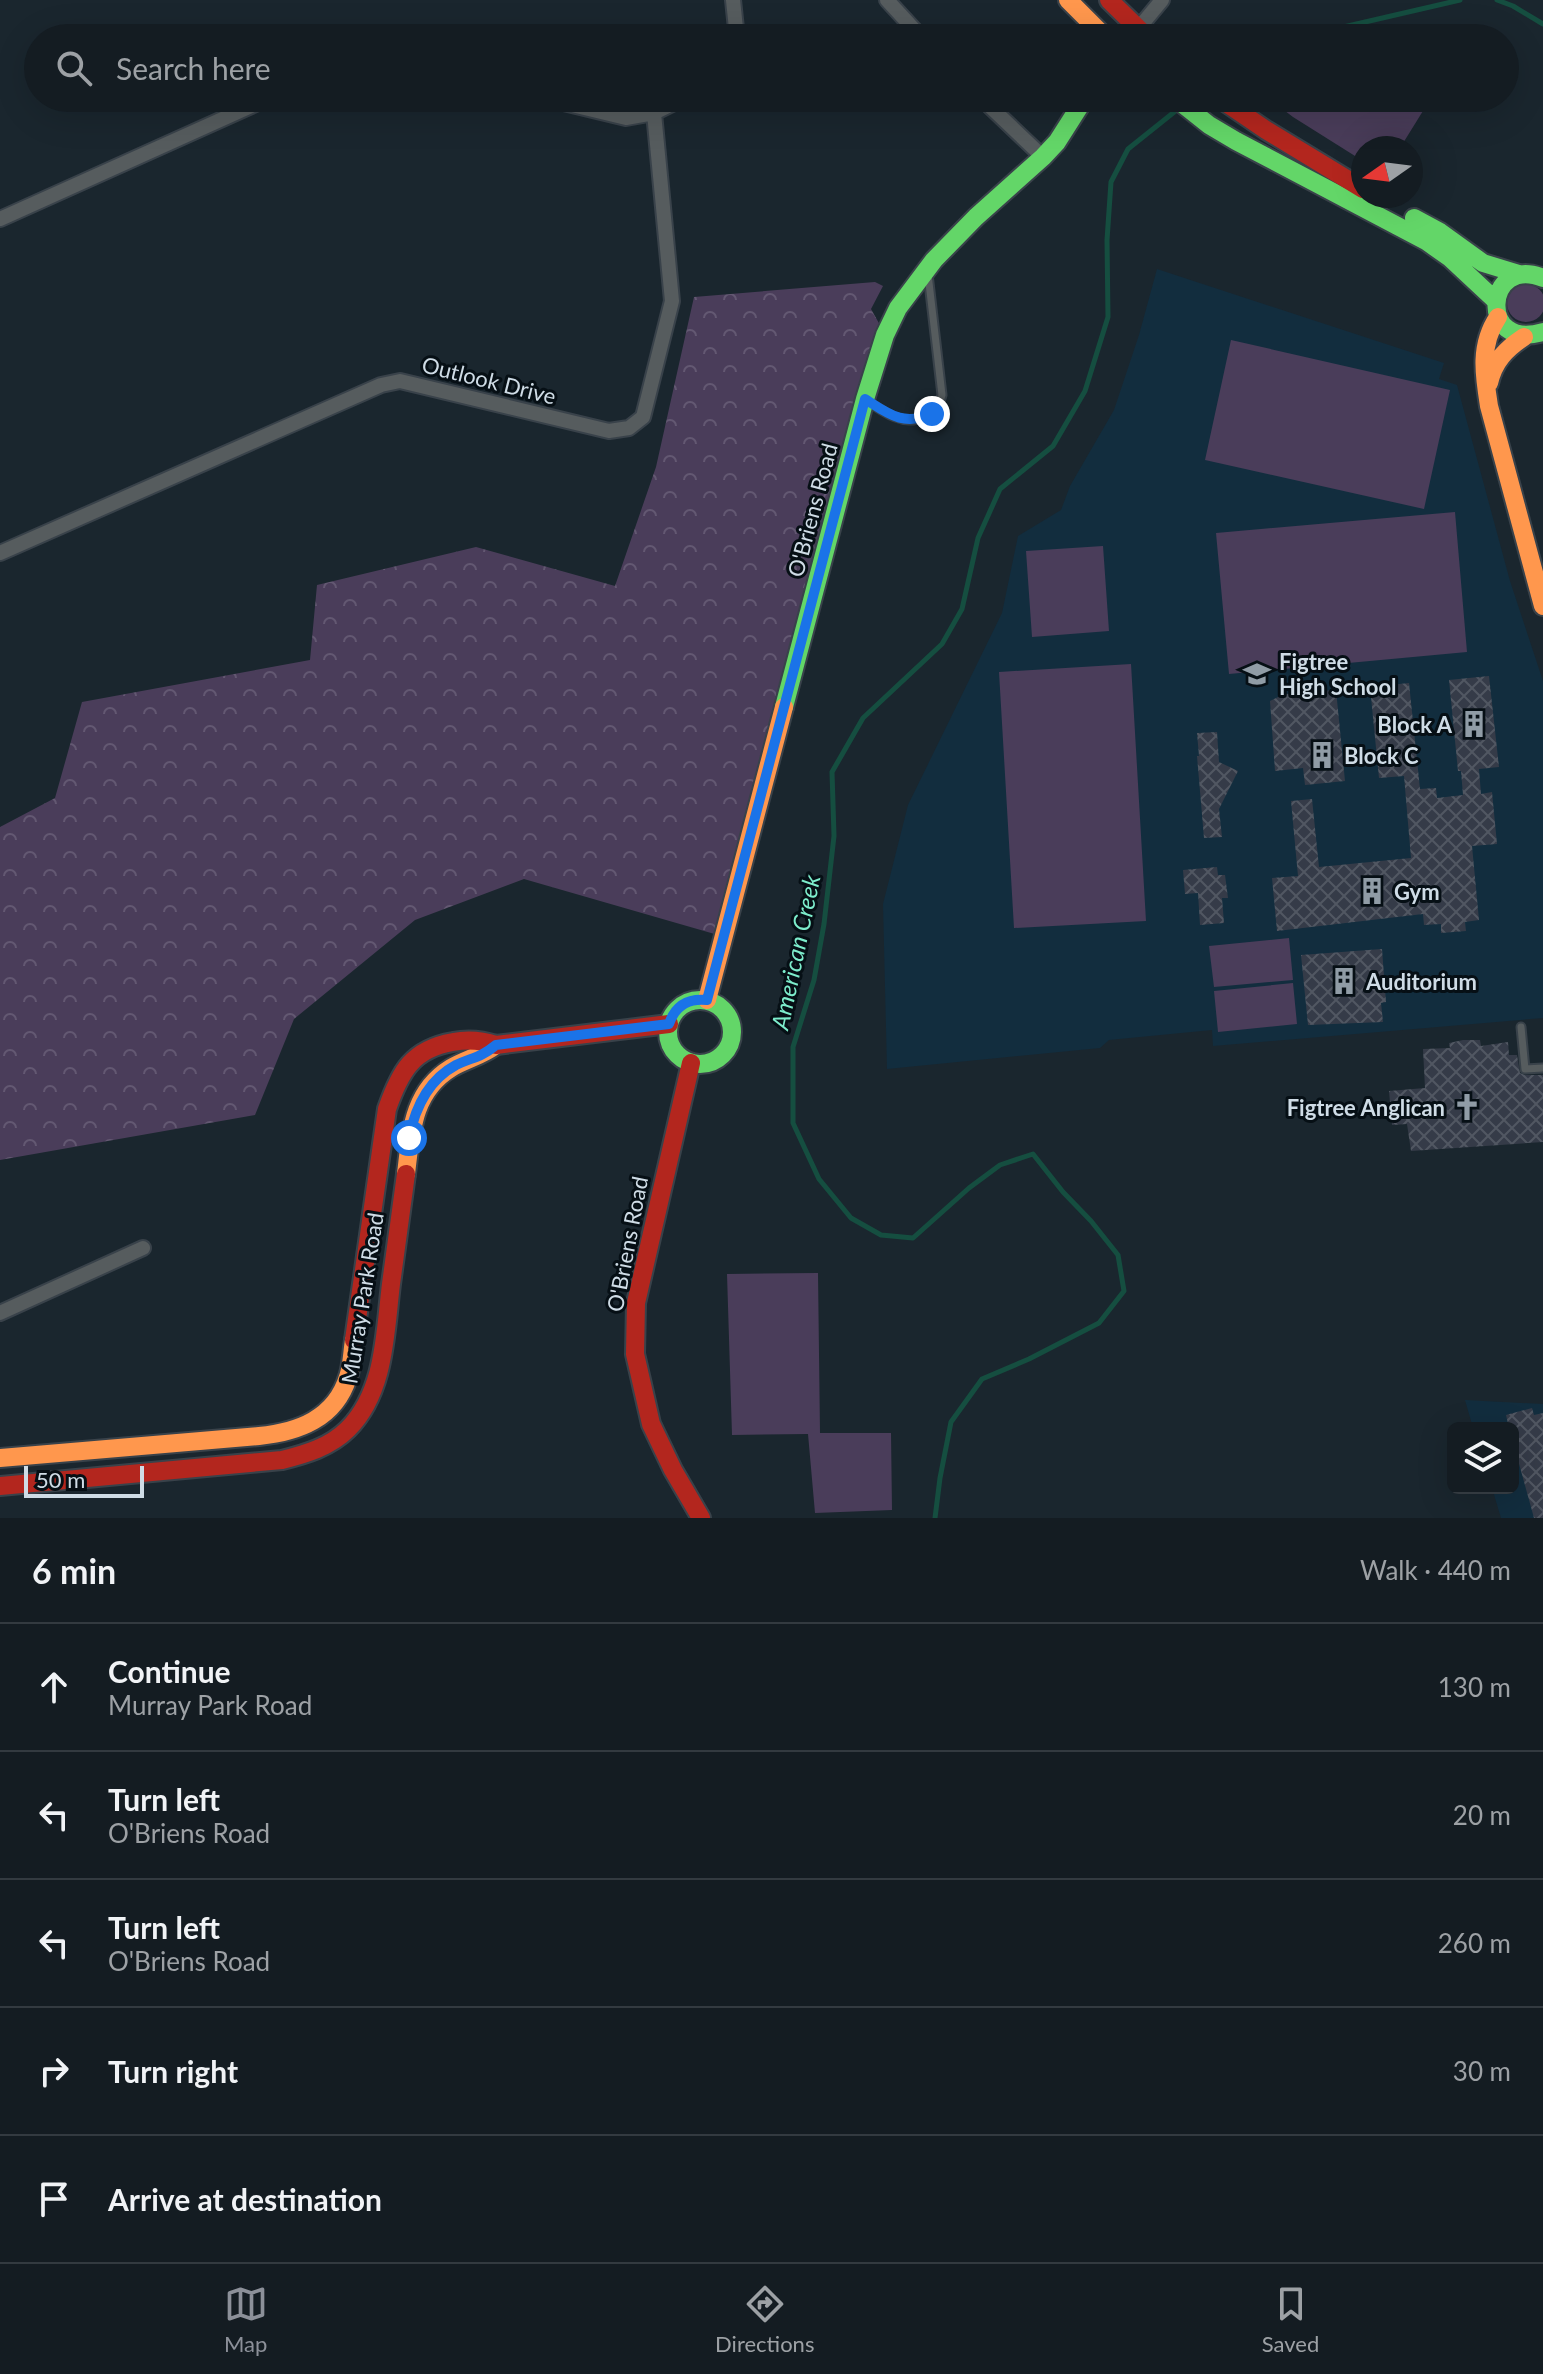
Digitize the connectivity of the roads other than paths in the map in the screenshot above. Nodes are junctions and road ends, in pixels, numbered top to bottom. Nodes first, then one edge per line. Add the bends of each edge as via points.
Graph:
1 (733, 0) edge
2 (887, 0) edge
3 (1068, 0) edge
4 (1109, 0) edge
5 (1162, 0) edge
6 (736, 24) edge
7 (909, 24) edge
8 (1092, 24) edge
9 (1129, 24) edge
10 (1146, 24) edge
11 (238, 112) edge
12 (601, 112) edge
13 (996, 112) edge
14 (1076, 112) edge
15 (1193, 112) edge
16 (1240, 112) edge
17 (654, 113) joint
18 (1043, 157) junction
19 (1351, 181) edge
20 (1397, 208) edge
21 (0, 219) edge
22 (927, 268) junction
23 (1519, 274) junction
24 (1543, 278) edge
25 (1496, 309) junction
26 (1543, 332) edge
27 (1524, 337) junction
28 (1487, 390) junction
29 (865, 399) junction
30 (0, 553) edge
31 (1543, 606) edge
32 (707, 1000) junction
33 (669, 1024) junction
34 (1521, 1027) dead end
35 (496, 1045) junction
36 (691, 1063) junction
37 (1543, 1068) edge
38 (143, 1248) dead end
39 (0, 1313) edge
40 (304, 1427) junction
41 (317, 1451) junction
42 (0, 1458) edge
43 (0, 1486) edge
44 (701, 1518) edge

1 - 6 street
2 - 7 street
3 - 8 street
4 - 9 street
5 - 10 street
11 - 21 street
12 - 17 street via 626,118
13 - 18 street
14 - 18 street, O'Briens Road
15 - 25 street via 1426,241 1450,258
16 - 19 street
17 - 30 street, Outlook Drive via 672,301 643,417 629,428 609,431 400,381
18 - 22 street, O'Briens Road
20 - 23 street via 1483,263
22 - 29 street, O'Briens Road via 885,334
22 - 29 lane via 939,406 922,418 900,419
23 - 24 street
23 - 25 street via 1500,288
25 - 27 street via 1508,330
25 - 28 street via 1485,347
26 - 27 street
27 - 28 street via 1497,359
28 - 31 street
29 - 32 street, O'Briens Road
32 - 33 street via 683,1004
32 - 36 street via 728,1015 732,1037 722,1056
33 - 35 street, Murray Park Road
33 - 36 street via 675,1051
34 - 37 lane via 1525,1069
35 - 40 street, Murray Park Road via 480,1039 422,1051 394,1087 382,1137 349,1376 332,1406
35 - 41 street, Murray Park Road via 442,1075 420,1101 409,1138 380,1368 362,1413
36 - 44 street, O'Briens Road via 636,1303 635,1354 651,1424
38 - 39 street
40 - 41 street
40 - 42 street, Murray Park Road
41 - 43 street, Murray Park Road via 282,1460

